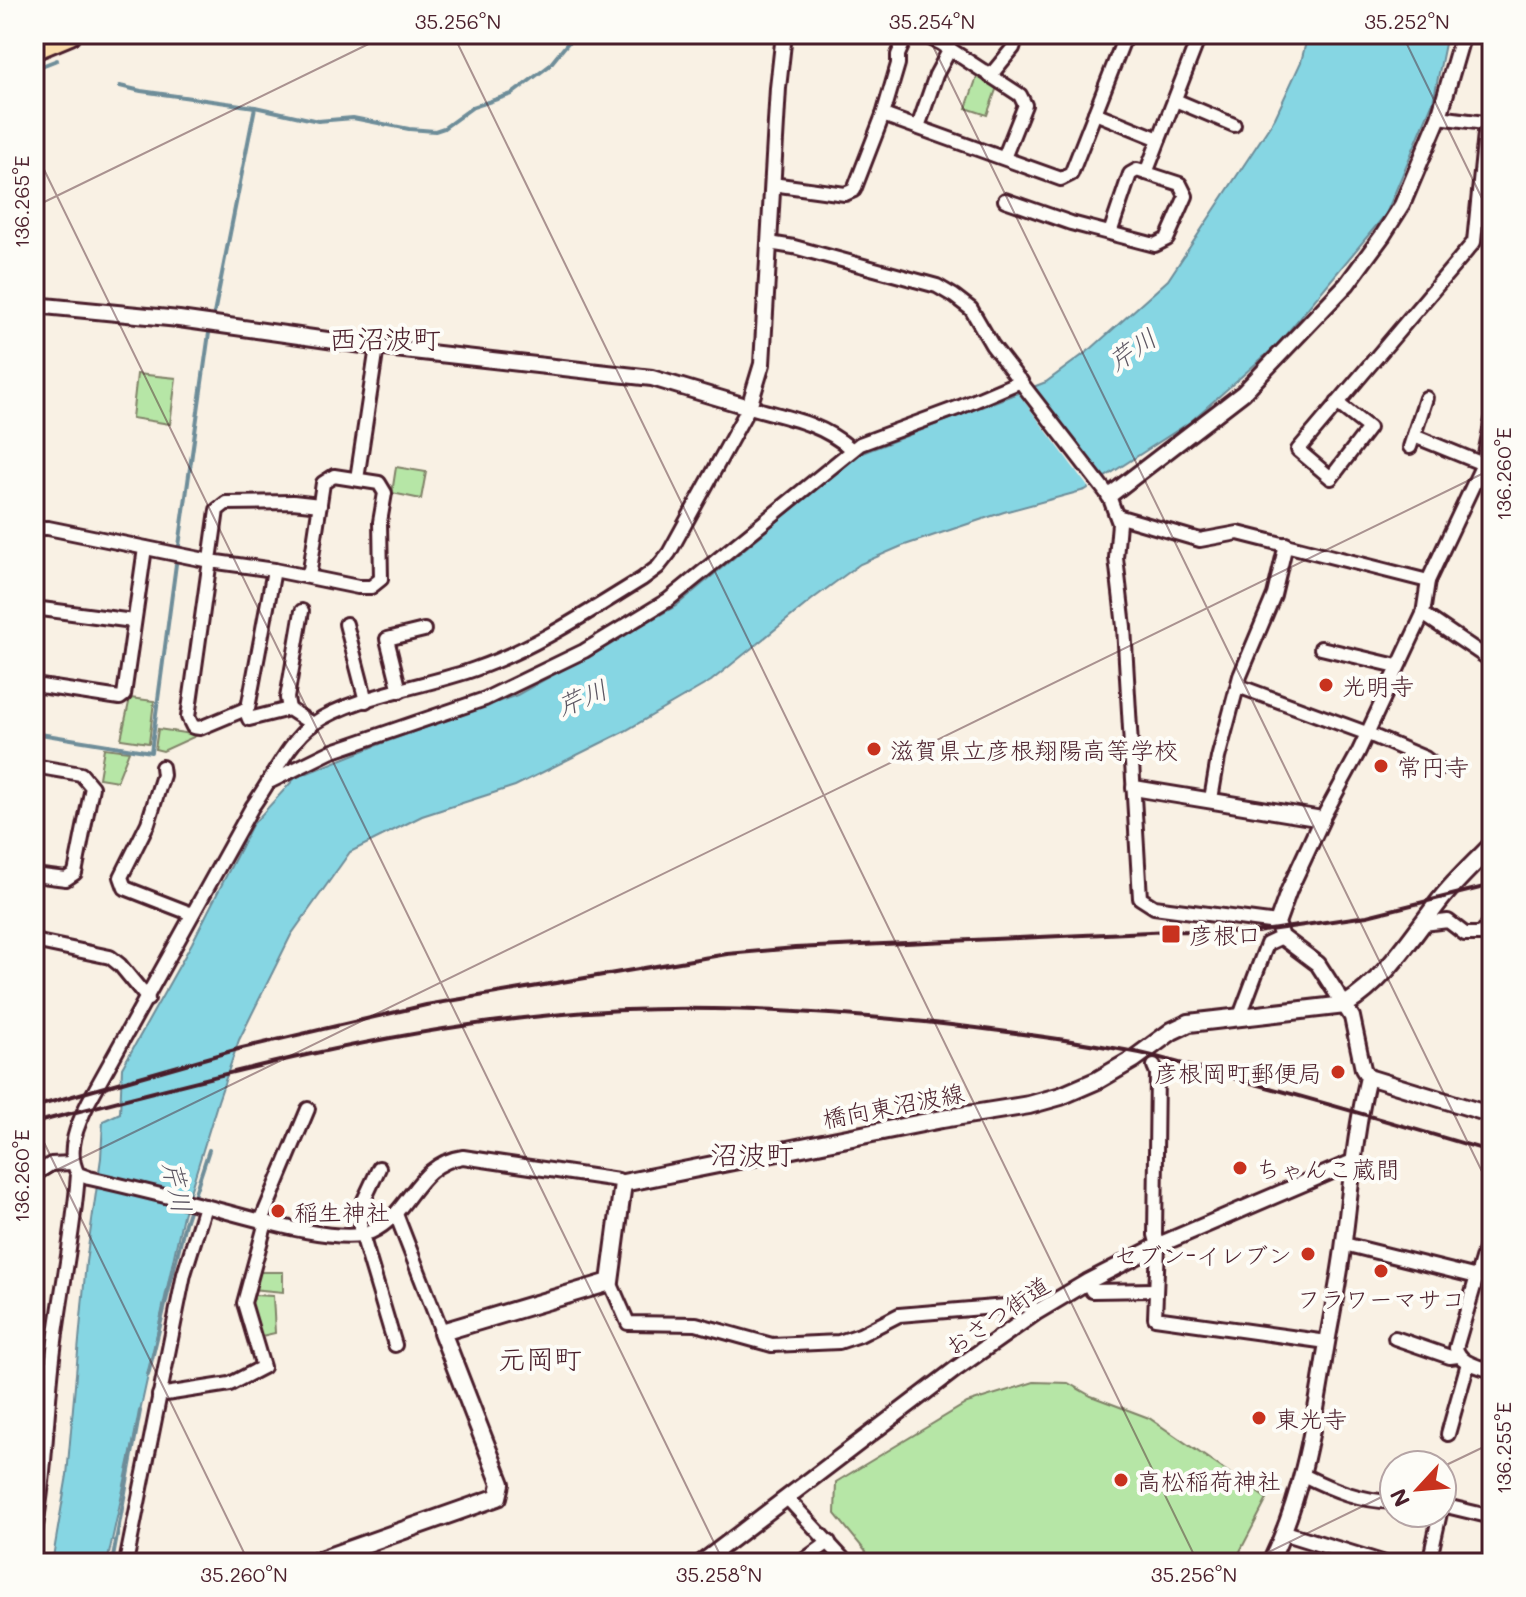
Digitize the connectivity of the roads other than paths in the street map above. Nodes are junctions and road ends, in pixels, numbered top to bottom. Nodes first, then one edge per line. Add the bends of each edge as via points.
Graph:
1 (70, 34) edge
2 (784, 34) edge
3 (907, 34) edge
4 (922, 34) edge
5 (1018, 34) edge
6 (1126, 34) edge
7 (1200, 34) edge
8 (1463, 34) edge
9 (946, 42) edge
10 (34, 49) edge
11 (990, 76) junction
12 (1175, 100) junction
13 (1095, 113) junction
14 (883, 115) junction
15 (1439, 117) junction
16 (1489, 124) edge
17 (1234, 125) dead end
18 (918, 127) junction
19 (1159, 139) junction
20 (1004, 158) junction
21 (1146, 173) junction
22 (772, 184) junction
23 (1005, 200) dead end
24 (1110, 233) junction
25 (769, 243) junction
26 (34, 305) edge
27 (377, 347) junction
28 (1024, 385) junction
29 (1426, 398) dead end
30 (1337, 403) junction
31 (749, 407) junction
32 (1492, 420) edge
33 (851, 449) junction
34 (1483, 464) junction
35 (357, 479) junction
36 (1104, 491) junction
37 (320, 505) junction
38 (1117, 516) junction
39 (34, 528) edge
40 (1286, 544) junction
41 (145, 548) junction
42 (210, 561) junction
43 (274, 570) junction
44 (309, 577) junction
45 (1428, 581) junction
46 (34, 608) edge
47 (302, 611) dead end
48 (1423, 614) junction
49 (133, 621) junction
50 (346, 624) dead end
51 (424, 630) dead end
52 (1321, 648) dead end
53 (1492, 661) edge
54 (1397, 666) junction
55 (34, 685) edge
56 (1238, 686) junction
57 (400, 691) junction
58 (366, 701) junction
59 (245, 709) junction
60 (289, 709) junction
61 (312, 724) junction
62 (1366, 733) junction
63 (34, 766) edge
64 (162, 767) dead end
65 (1439, 769) dead end
66 (271, 781) junction
67 (1134, 788) junction
68 (1211, 799) junction
69 (1322, 819) junction
70 (1492, 845) edge
71 (34, 875) edge
72 (192, 914) junction
73 (1492, 920) edge
74 (1423, 924) junction
75 (1280, 930) junction
76 (1486, 938) edge
77 (34, 941) edge
78 (148, 999) junction
79 (1345, 1005) junction
80 (1240, 1016) junction
81 (1154, 1066) dead end
82 (1368, 1077) junction
83 (308, 1109) dead end
84 (1492, 1115) edge
85 (1353, 1162) junction
86 (379, 1168) dead end
87 (80, 1172) junction
88 (34, 1175) edge
89 (623, 1183) junction
90 (200, 1204) junction
91 (396, 1214) junction
92 (264, 1222) junction
93 (1492, 1225) edge
94 (363, 1236) junction
95 (1344, 1244) junction
96 (1158, 1246) junction
97 (1477, 1277) junction
98 (610, 1282) junction
99 (1087, 1282) junction
100 (1155, 1290) junction
101 (1035, 1313) junction
102 (442, 1332) junction
103 (1395, 1338) dead end
104 (1327, 1342) junction
105 (395, 1345) dead end
106 (1463, 1360) junction
107 (1492, 1371) edge
108 (159, 1395) junction
109 (40, 1415) edge
110 (1448, 1434) dead end
111 (1303, 1475) junction
112 (788, 1499) junction
113 (1378, 1500) edge
114 (1458, 1509) edge
115 (1492, 1517) edge
116 (1436, 1529) edge
117 (1285, 1533) junction
118 (34, 1537) edge
119 (829, 1542) junction
120 (126, 1563) edge
121 (311, 1563) edge
122 (701, 1563) edge
123 (800, 1563) edge
124 (847, 1563) edge
125 (1270, 1563) edge
126 (1382, 1563) edge
127 (1429, 1563) edge

1 - 10 highway
2 - 22 street
3 - 14 street
4 - 9 street
5 - 11 street
6 - 13 street
7 - 12 street
8 - 15 street
9 - 11 street
9 - 18 street
11 - 20 street via 1020,95 1025,105
12 - 17 street
12 - 19 street
13 - 19 street
13 - 20 street via 1071,174 1061,179
14 - 18 street
14 - 22 street via 854,190 845,194
15 - 16 street
15 - 36 street via 1402,205 1347,284 1243,393
16 - 30 street via 1474,242
18 - 20 street
19 - 21 street
21 - 24 street via 1130,174
21 - 24 street via 1180,184 1186,196 1167,239 1155,245
22 - 25 street
23 - 24 street
25 - 28 street via 937,286 971,309
25 - 31 street via 762,364
26 - 27 street
27 - 31 street via 652,378
27 - 35 street
28 - 33 street
28 - 36 street
29 - 34 street via 1412,442
30 - 30 street via 1298,450 1331,478 1369,428
31 - 33 street via 809,423
31 - 57 street via 658,567 535,643 474,669
32 - 34 street
33 - 66 street via 639,620 485,699 330,752
34 - 45 street
35 - 37 street via 334,476 323,483
35 - 44 street via 379,483 385,493 381,579 371,587 358,587
36 - 38 street
37 - 42 street via 226,503 217,510
37 - 44 street
38 - 40 street via 1200,540 1238,533
38 - 67 street
39 - 41 street
40 - 45 street
40 - 56 street via 1274,595
41 - 42 street
41 - 49 street
42 - 43 street
42 - 59 street via 190,723 200,728
43 - 44 street
43 - 59 street
45 - 48 street
46 - 49 street
47 - 60 street
48 - 53 street
48 - 54 street
49 - 55 street via 120,698
50 - 58 street
51 - 57 street via 387,639
52 - 54 street
54 - 62 street
56 - 62 street
56 - 68 street
57 - 58 street
58 - 61 street
59 - 60 street via 249,719
60 - 61 street
61 - 66 street via 289,749
62 - 65 street
62 - 69 street
63 - 71 street via 81,774 92,787 75,873 66,879
64 - 72 street via 148,823 121,877 125,888
66 - 72 street
67 - 68 street
67 - 75 street via 1144,903
68 - 69 street
69 - 75 street via 1289,890
70 - 74 main road
72 - 78 street
73 - 76 street
74 - 76 street via 1448,921 1465,934
74 - 79 main road via 1393,963
75 - 79 street via 1318,964
75 - 80 street via 1267,944
77 - 78 street via 110,957
78 - 87 street via 85,1110 75,1137
79 - 80 main road, 橋向東沼波線
79 - 82 street
80 - 89 main road, 橋向東沼波線 via 1189,1023 1098,1080 1029,1105
81 - 96 street
82 - 84 street
82 - 85 street
83 - 92 street
85 - 95 street
85 - 96 street, おさつ街道
86 - 94 street via 360,1217
87 - 88 street via 51,1164
87 - 90 street
87 - 109 street
89 - 91 street via 463,1157 446,1160 423,1176
89 - 98 main road
90 - 92 street
90 - 108 street
91 - 94 street via 384,1227
91 - 102 street
92 - 94 street
92 - 108 street via 244,1303 263,1367 230,1384
93 - 97 street
94 - 105 street
95 - 97 street
95 - 104 street
96 - 99 street, おさつ街道
96 - 100 street
97 - 106 street via 1456,1348
98 - 101 street via 628,1323 696,1324 772,1345 839,1342 899,1315 1018,1305 1031,1306
98 - 102 main road
99 - 100 street via 1092,1291
99 - 101 street, おさつ街道
100 - 104 street via 1155,1318
101 - 112 street, おさつ街道
102 - 121 main road via 501,1484 498,1497
103 - 106 street
104 - 111 street
106 - 107 street
106 - 110 street
108 - 120 street
109 - 118 street via 43,1489
111 - 113 street via 1337,1492
111 - 117 street
112 - 119 street
112 - 122 street, おさつ街道
114 - 115 street
116 - 127 street
117 - 125 street
117 - 126 street
119 - 123 street
119 - 124 street

